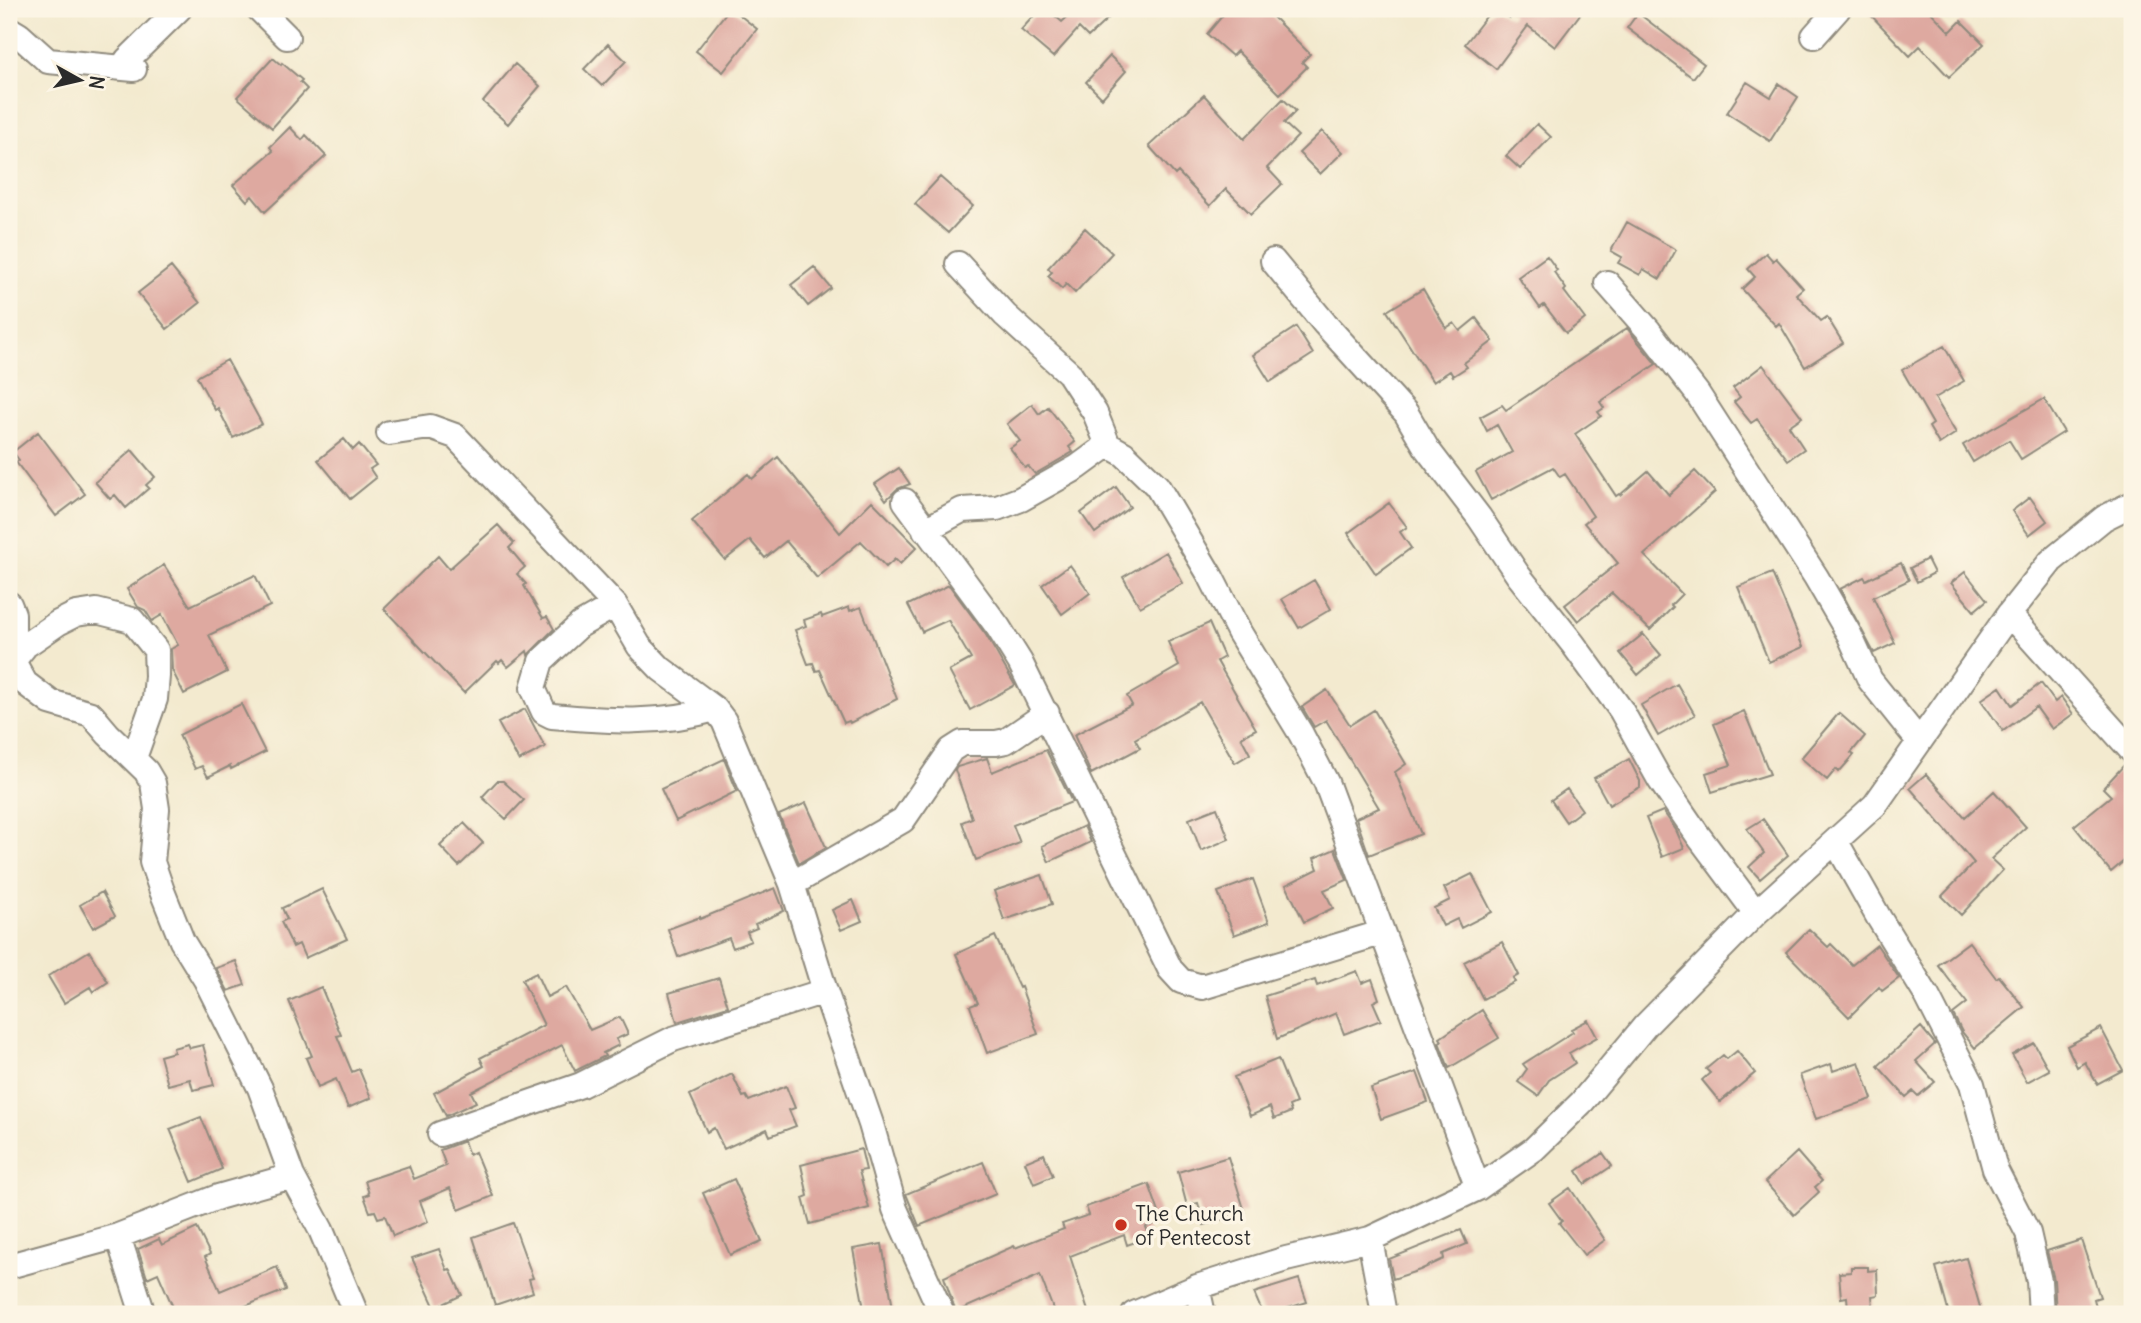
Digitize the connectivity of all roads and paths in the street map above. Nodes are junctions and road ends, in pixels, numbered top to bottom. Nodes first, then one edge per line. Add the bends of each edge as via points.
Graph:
1 (179, 9) edge
2 (258, 9) edge
3 (1838, 9) edge
4 (9, 29) edge
5 (1814, 36) dead end
6 (288, 37) dead end
7 (1273, 261) dead end
8 (958, 264) dead end
9 (1607, 283) dead end
10 (389, 433) dead end
11 (1108, 444) junction
12 (905, 501) dead end
13 (2132, 504) edge
14 (925, 530) junction
15 (9, 604) edge
16 (615, 605) junction
17 (2009, 614) junction
18 (13, 661) junction
19 (715, 709) junction
20 (1047, 713) junction
21 (1918, 740) junction
22 (2132, 751) edge
23 (134, 758) junction
24 (1836, 842) junction
25 (792, 884) junction
26 (1756, 914) junction
27 (1381, 933) junction
28 (825, 991) junction
29 (440, 1134) dead end
30 (292, 1176) junction
31 (1478, 1188) junction
32 (118, 1236) junction
33 (1370, 1240) junction
34 (9, 1266) edge
35 (1197, 1287) junction
36 (143, 1314) edge
37 (356, 1314) edge
38 (942, 1314) edge
39 (1134, 1314) edge
40 (1203, 1314) edge
41 (1384, 1314) edge
42 (2041, 1314) edge

1 - 4 street via 127,60 134,69 48,61
2 - 6 street
3 - 5 street
7 - 26 street via 1406,413 1427,450 1621,710 1660,780
8 - 11 street via 1069,373 1095,413
9 - 21 street via 1697,393 1816,577 1870,680
10 - 16 street via 430,427 455,436
11 - 14 street via 1021,499 997,508 962,510
11 - 27 street via 1157,486 1301,734 1326,782
12 - 14 street
13 - 17 street via 2104,517 2050,561
14 - 20 street via 998,627
15 - 18 street
16 - 19 street via 654,662
16 - 19 street via 580,625 541,661 533,688 544,712 628,722 688,717
17 - 21 street
17 - 22 street
18 - 23 street via 25,682 50,702 91,714
18 - 23 street via 26,645 76,614 96,611 132,620 156,650 157,676 155,699
19 - 25 street via 733,738
20 - 25 street via 1006,741 957,744 903,820
20 - 27 street via 1170,969 1181,981 1202,987
21 - 24 street via 1875,805
23 - 30 street via 153,783 157,809 152,862 162,891 182,940 260,1088
24 - 26 street
24 - 42 street via 1927,996 1972,1084 1995,1170 2028,1233
25 - 28 street
26 - 31 street via 1645,1026 1582,1102 1534,1149
27 - 31 street
28 - 29 street via 673,1039 581,1085
28 - 38 street via 895,1209
30 - 32 street via 218,1197
30 - 37 street via 321,1230
31 - 33 street
32 - 34 street
32 - 36 street
33 - 35 street via 1286,1259
33 - 41 street
35 - 39 street
35 - 40 street

